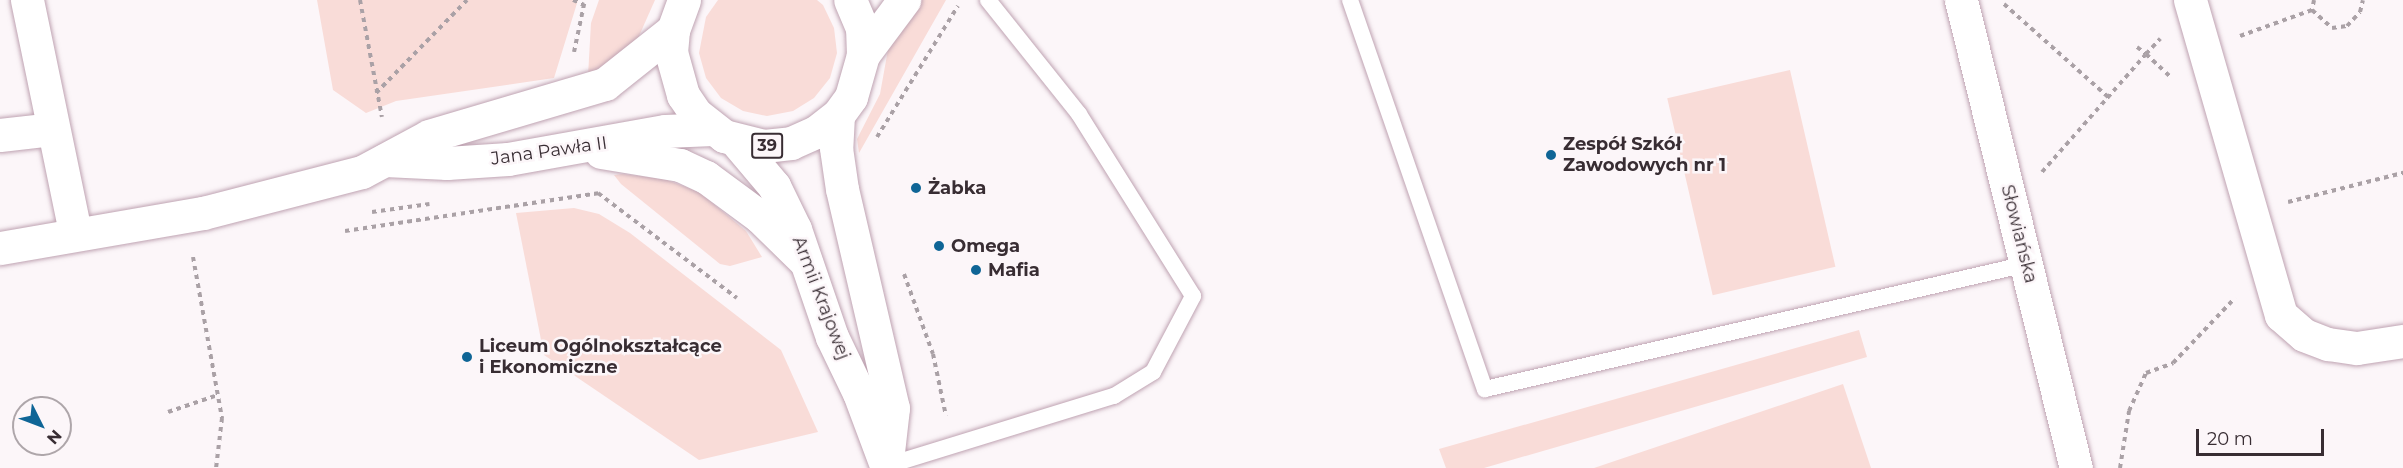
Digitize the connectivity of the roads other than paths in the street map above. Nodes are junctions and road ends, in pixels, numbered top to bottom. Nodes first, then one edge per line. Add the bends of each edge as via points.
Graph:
1 (27, 0) edge
2 (850, 0) edge
3 (904, 0) edge
4 (988, 0) edge
5 (1350, 0) edge
6 (1961, 0) edge
7 (2190, 0) edge
8 (678, 15) edge
9 (863, 56) junction
10 (838, 114) junction
11 (52, 129) junction
12 (0, 135) edge
13 (725, 135) junction
14 (576, 149) junction
15 (383, 160) junction
16 (75, 232) junction
17 (0, 248) edge
18 (806, 262) junction
19 (2027, 264) junction
20 (2403, 341) edge
21 (886, 467) edge
22 (2076, 468) edge

1 - 11 street
2 - 9 street, 39 via 862,28
3 - 9 street
4 - 21 lane via 1079,114 1193,296 1153,372 1114,396
5 - 19 lane via 1485,389
6 - 19 street, Słowiańska
7 - 20 street via 2248,213 2281,315 2304,335 2328,344 2357,348
8 - 13 street, 39 via 674,74 696,114
8 - 15 street via 604,84 568,98 429,136
9 - 10 street, 39 via 851,97
10 - 13 street, 39 via 816,132 791,143 764,146
10 - 21 street, 39 via 836,148 842,189 893,408
11 - 12 street
11 - 16 street
13 - 14 street, Jana Pawła II via 665,131
13 - 18 street, Armii Krajowej / 39 via 774,186
14 - 15 street, Jana Pawła II via 447,164
14 - 18 street via 680,165 706,177 760,217
15 - 16 street via 362,172 202,213
16 - 17 street
18 - 21 street, Armii Krajowej / 39 via 832,337 859,393
19 - 22 street, Słowiańska

